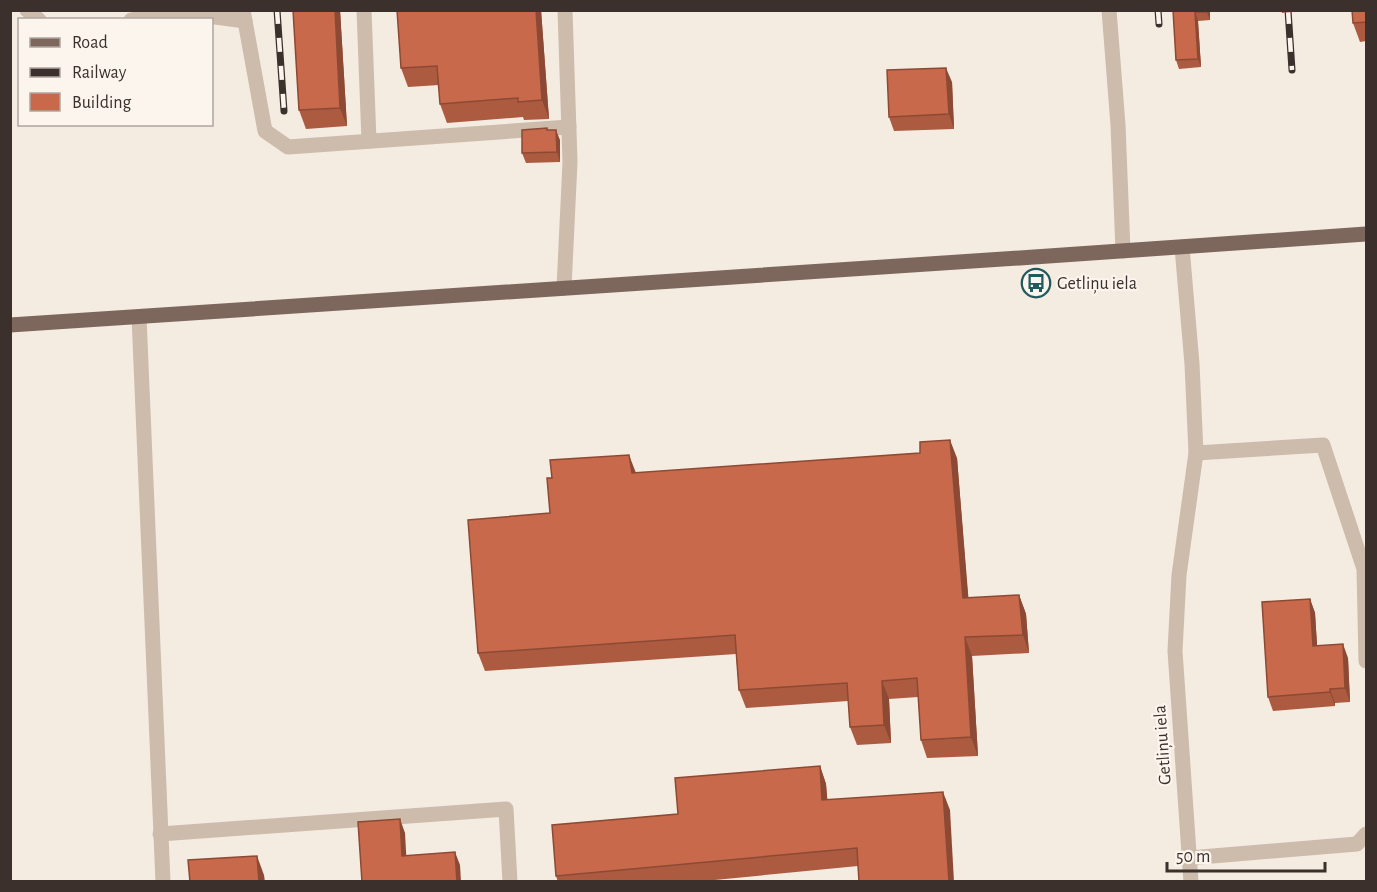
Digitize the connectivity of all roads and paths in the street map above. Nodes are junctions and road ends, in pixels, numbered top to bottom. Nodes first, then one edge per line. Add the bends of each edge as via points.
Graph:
1 (364, 10) edge
2 (565, 10) edge
3 (1109, 10) edge
4 (244, 16) edge
5 (147, 18) edge
6 (569, 127) junction
7 (369, 141) junction
8 (1366, 234) edge
9 (1182, 247) junction
10 (1123, 251) junction
11 (564, 288) junction
12 (139, 317) junction
13 (10, 325) edge
14 (1196, 453) junction
15 (1365, 569) edge
16 (1366, 661) edge
17 (160, 834) junction
18 (1363, 840) edge
19 (1189, 858) junction
20 (163, 882) edge
21 (510, 882) edge
22 (1191, 882) edge

1 - 7 street
2 - 6 street
3 - 10 street
4 - 5 street via 186,13
4 - 7 street via 265,132 288,147
6 - 7 street
6 - 11 street
8 - 9 main road
9 - 10 main road
9 - 14 street, Getliņu iela
10 - 11 main road
11 - 12 main road
12 - 13 main road
12 - 17 street
14 - 15 street via 1323,445
14 - 19 street, Getliņu iela via 1179,576 1175,651
15 - 16 street
17 - 20 street
17 - 21 street via 506,809
18 - 19 street
19 - 22 street, Getliņu iela

